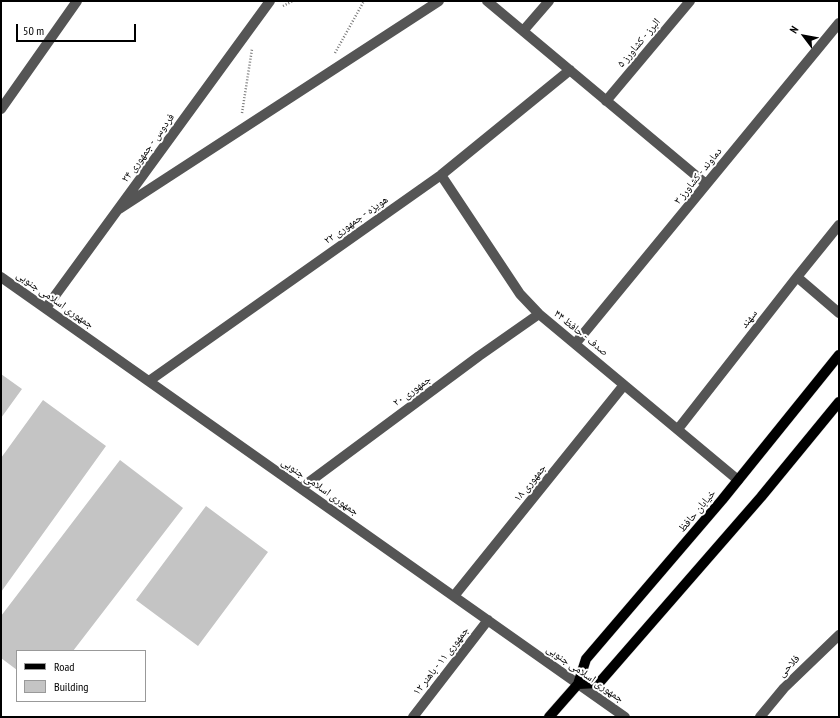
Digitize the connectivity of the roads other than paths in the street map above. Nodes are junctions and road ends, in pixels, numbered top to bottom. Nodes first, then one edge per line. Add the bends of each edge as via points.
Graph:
1 (77, 1) edge
2 (270, 1) edge
3 (439, 1) edge
4 (487, 1) edge
5 (549, 1) edge
6 (690, 1) edge
7 (839, 24) edge
8 (523, 31) junction
9 (570, 70) junction
10 (606, 101) junction
11 (1, 109) edge
12 (441, 175) junction
13 (706, 184) junction
14 (119, 208) junction
15 (839, 225) edge
16 (1, 277) edge
17 (797, 277) junction
18 (46, 308) junction
19 (839, 313) edge
20 (539, 314) junction
21 (575, 344) junction
22 (839, 355) edge
23 (149, 381) junction
24 (624, 385) junction
25 (839, 402) edge
26 (678, 429) junction
27 (738, 480) junction
28 (300, 488) junction
29 (454, 596) junction
30 (488, 620) junction
31 (839, 634) edge
32 (578, 684) junction
33 (413, 717) edge
34 (549, 717) edge
35 (625, 717) edge
36 (760, 717) edge

1 - 11 street
2 - 14 street, فردوس - جمهوری ۲۴
3 - 14 street
4 - 8 street
5 - 8 street
6 - 10 street, البرز - کشاورز ۵
7 - 13 street, دماوند - کشاورز ۳
8 - 9 street
9 - 10 street
9 - 12 street, هویزه - جمهوری ۲۲
10 - 13 street
12 - 20 street, صدف - حافظ ۴۴ via 520,294
12 - 23 street, هویزه - جمهوری ۲۲
13 - 21 street, دماوند - کشاورز ۳
14 - 18 street, فردوس - جمهوری ۲۴
15 - 17 street, سهند
16 - 18 street, جمهوری اسلامی جنوبی
17 - 19 street
17 - 26 street, سهند
18 - 23 street, جمهوری اسلامی جنوبی
20 - 21 street, صدف - حافظ ۴۴
20 - 28 street, جمهوری ۲۰
21 - 24 street, صدف - حافظ ۴۴
22 - 27 main road, خیابان حافظ
23 - 28 street, جمهوری اسلامی جنوبی
24 - 26 street, صدف - حافظ ۴۴
24 - 29 street, جمهوری ۱۸
25 - 32 main road via 762,497 599,683
26 - 27 street, صدف - حافظ ۴۴
27 - 32 main road, خیابان حافظ via 586,659
28 - 29 street, جمهوری اسلامی جنوبی
29 - 30 street, جمهوری اسلامی جنوبی
30 - 32 street, جمهوری اسلامی جنوبی
30 - 33 street, جمهوری ۱۱ - باهنر ۱۲
31 - 36 street, فلاحی via 784,688
32 - 34 main road, خیابان حافظ
32 - 35 street, جمهوری اسلامی جنوبی

